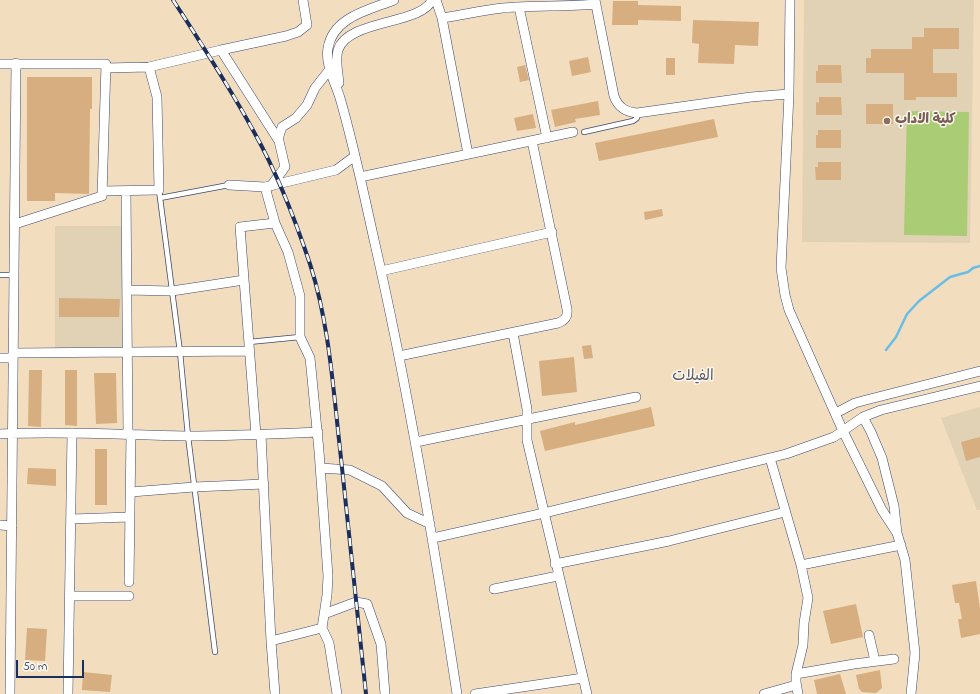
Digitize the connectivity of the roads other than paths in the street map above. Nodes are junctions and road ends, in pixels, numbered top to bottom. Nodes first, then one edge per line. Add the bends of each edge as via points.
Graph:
1 (303, 0) edge
2 (394, 0) edge
3 (432, 0) edge
4 (436, 0) edge
5 (790, 0) edge
6 (596, 2) edge
7 (519, 8) junction
8 (442, 18) junction
9 (221, 50) junction
10 (0, 64) edge
11 (16, 64) junction
12 (149, 67) junction
13 (106, 68) junction
14 (330, 69) junction
15 (790, 94) junction
16 (340, 96) junction
17 (637, 113) junction
18 (573, 132) dead end
19 (584, 132) dead end
20 (547, 138) junction
21 (278, 139) junction
22 (532, 141) junction
23 (468, 154) junction
24 (354, 156) junction
25 (360, 177) junction
26 (229, 185) joint
27 (268, 187) junction
28 (102, 191) junction
29 (126, 191) junction
30 (159, 194) junction
31 (275, 223) junction
32 (15, 224) junction
33 (552, 232) junction
34 (381, 271) junction
35 (0, 275) edge
36 (14, 275) junction
37 (244, 280) junction
38 (127, 290) junction
39 (172, 291) junction
40 (513, 333) junction
41 (300, 337) junction
42 (249, 346) junction
43 (127, 352) junction
44 (180, 352) junction
45 (13, 356) junction
46 (398, 356) junction
47 (0, 358) edge
48 (980, 371) edge
49 (980, 386) edge
50 (636, 397) dead end
51 (836, 413) junction
52 (864, 417) junction
53 (527, 420) junction
54 (844, 431) junction
55 (318, 432) junction
56 (13, 433) junction
57 (72, 433) junction
58 (0, 434) edge
59 (129, 434) junction
60 (259, 435) junction
61 (188, 436) junction
62 (416, 442) junction
63 (770, 458) junction
64 (321, 468) junction
65 (264, 484) junction
66 (194, 487) junction
67 (131, 492) junction
68 (785, 512) junction
69 (544, 513) junction
70 (130, 517) junction
71 (71, 519) junction
72 (430, 524) junction
73 (0, 526) edge
74 (12, 526) junction
75 (898, 533) junction
76 (433, 538) junction
77 (901, 546) junction
78 (555, 564) junction
79 (801, 565) junction
80 (558, 576) junction
81 (129, 582) dead end
82 (494, 589) dead end
83 (70, 596) junction
84 (129, 596) dead end
85 (324, 614) junction
86 (322, 628) junction
87 (869, 635) dead end
88 (271, 641) junction
89 (215, 652) dead end
90 (894, 659) dead end
91 (875, 661) junction
92 (796, 674) junction
93 (583, 678) junction
94 (797, 690) edge
95 (10, 694) edge
96 (68, 694) edge
97 (275, 694) edge
98 (337, 694) edge
99 (385, 694) edge
100 (456, 694) edge
101 (475, 694) edge
102 (587, 694) edge
103 (764, 694) edge
104 (911, 694) edge

1 - 9 street via 306,25 298,32
2 - 14 street via 342,22 337,27 328,46
3 - 16 street via 424,9 355,32 344,40 339,48 337,60
4 - 8 street
5 - 15 street
6 - 7 street via 572,7
6 - 17 street via 616,102 625,110
7 - 8 street via 503,8
7 - 20 street
8 - 23 street
9 - 12 street
9 - 21 street
10 - 11 street
11 - 13 street via 106,64
11 - 32 street
12 - 13 street
12 - 30 street via 157,97
13 - 28 street
14 - 16 street
14 - 21 street via 315,88 307,105 296,118 282,127
15 - 17 street
15 - 51 street via 782,281 790,310
16 - 24 street
17 - 19 lane via 634,121
18 - 20 street
20 - 22 street
21 - 27 street via 285,166
22 - 23 street
22 - 33 street
23 - 25 street
24 - 25 street
24 - 27 street via 336,170
25 - 34 street
26 - 27 street
26 - 30 lane
27 - 31 street
28 - 29 street
28 - 32 street via 102,196
29 - 30 street
29 - 38 street
30 - 39 lane
31 - 37 street via 240,227
31 - 41 street via 288,252 300,296
32 - 36 street
33 - 34 street
33 - 40 street via 568,314 558,323
34 - 46 street
35 - 36 lane
36 - 45 street
37 - 39 street
37 - 42 street
38 - 39 street
38 - 43 street
39 - 44 lane
40 - 46 street
40 - 53 street
41 - 42 lane
41 - 55 street via 310,358
42 - 44 street
42 - 60 street
43 - 44 street
43 - 45 street
43 - 59 street
44 - 61 lane
45 - 47 street
45 - 56 street
46 - 62 street
48 - 51 street via 866,400
49 - 52 street via 881,410
50 - 53 street
51 - 54 street
52 - 54 street
52 - 75 street via 882,458
53 - 62 street
53 - 69 street via 527,440
54 - 63 street via 818,443
54 - 75 street via 882,510
55 - 60 street
55 - 64 street
56 - 57 street
56 - 58 street
56 - 74 street
57 - 59 street
57 - 71 street
59 - 61 street
59 - 67 street
60 - 61 street
60 - 65 street
61 - 66 lane
62 - 72 street
63 - 68 street
63 - 69 street
64 - 72 street via 350,470 382,486 407,513
64 - 85 street via 328,576
65 - 66 street
65 - 88 street
66 - 67 street
66 - 89 lane
67 - 70 street
68 - 78 street via 669,541
68 - 79 street
69 - 76 street
69 - 78 street
70 - 71 street
70 - 81 street
71 - 83 street
72 - 76 street
73 - 74 street
74 - 95 street
75 - 77 street
76 - 100 street
77 - 79 street
77 - 104 street via 906,567 914,653
78 - 80 street
79 - 92 street via 808,598 803,645
80 - 82 street
80 - 93 street
83 - 84 street
83 - 96 street
85 - 86 street
85 - 99 street via 356,602 367,604 380,644
86 - 88 street
86 - 98 street via 328,642
87 - 91 street
88 - 97 street
90 - 91 street
91 - 92 street
92 - 94 street
93 - 101 street
93 - 102 street
94 - 103 street

